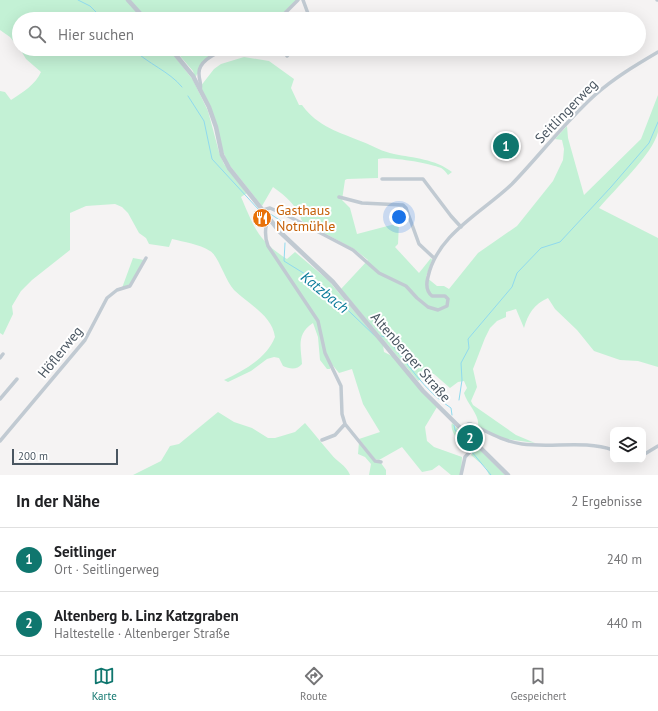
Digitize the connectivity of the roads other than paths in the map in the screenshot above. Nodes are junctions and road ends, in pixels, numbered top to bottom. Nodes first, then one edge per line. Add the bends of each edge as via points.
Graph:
1 (128, 0) edge
2 (298, 0) edge
3 (303, 0) edge
4 (139, 12) edge
5 (286, 12) edge
6 (307, 12) edge
7 (658, 52) edge
8 (177, 56) edge
9 (213, 56) edge
10 (200, 90) junction
11 (382, 179) dead end
12 (339, 197) dead end
13 (263, 210) junction
14 (269, 219) junction
15 (461, 227) junction
16 (146, 258) dead end
17 (434, 258) junction
18 (4, 354) dead end
19 (0, 358) edge
20 (17, 379) dead end
21 (0, 399) edge
22 (345, 424) junction
23 (462, 429) junction
24 (322, 440) dead end
25 (0, 441) edge
26 (477, 444) junction
27 (658, 446) edge
28 (610, 449) edge
29 (646, 453) edge
30 (381, 462) dead end
31 (461, 475) edge
32 (508, 475) edge

1 - 4 street
2 - 5 street
3 - 6 street
7 - 15 street, Seitlingerweg via 618,77 594,96 512,184
8 - 10 street, Altenberger Straße
9 - 10 street via 200,67
10 - 13 street, Altenberger Straße via 213,117 225,163
11 - 15 street via 423,179
12 - 17 street via 362,203 403,205 420,244
13 - 14 street, Altenberger Straße
13 - 17 street, Seitlingerweg via 272,209 321,232 360,255 380,273 406,286 424,304 438,310 447,306 449,300 445,296 432,296 427,289
14 - 22 street via 266,238 268,246 320,325 325,353 341,386
14 - 23 street, Altenberger Straße via 290,243 333,282 420,387
15 - 17 street, Seitlingerweg
16 - 25 street, Höflerweg via 130,286 117,290 107,298 85,340
18 - 19 street
20 - 21 street
22 - 24 street via 335,434
22 - 30 street via 375,461
23 - 26 street, Altenberger Straße
23 - 28 street via 471,424 498,438 523,444 593,444
26 - 31 street via 462,462
26 - 32 street, Altenberger Straße
27 - 29 street

